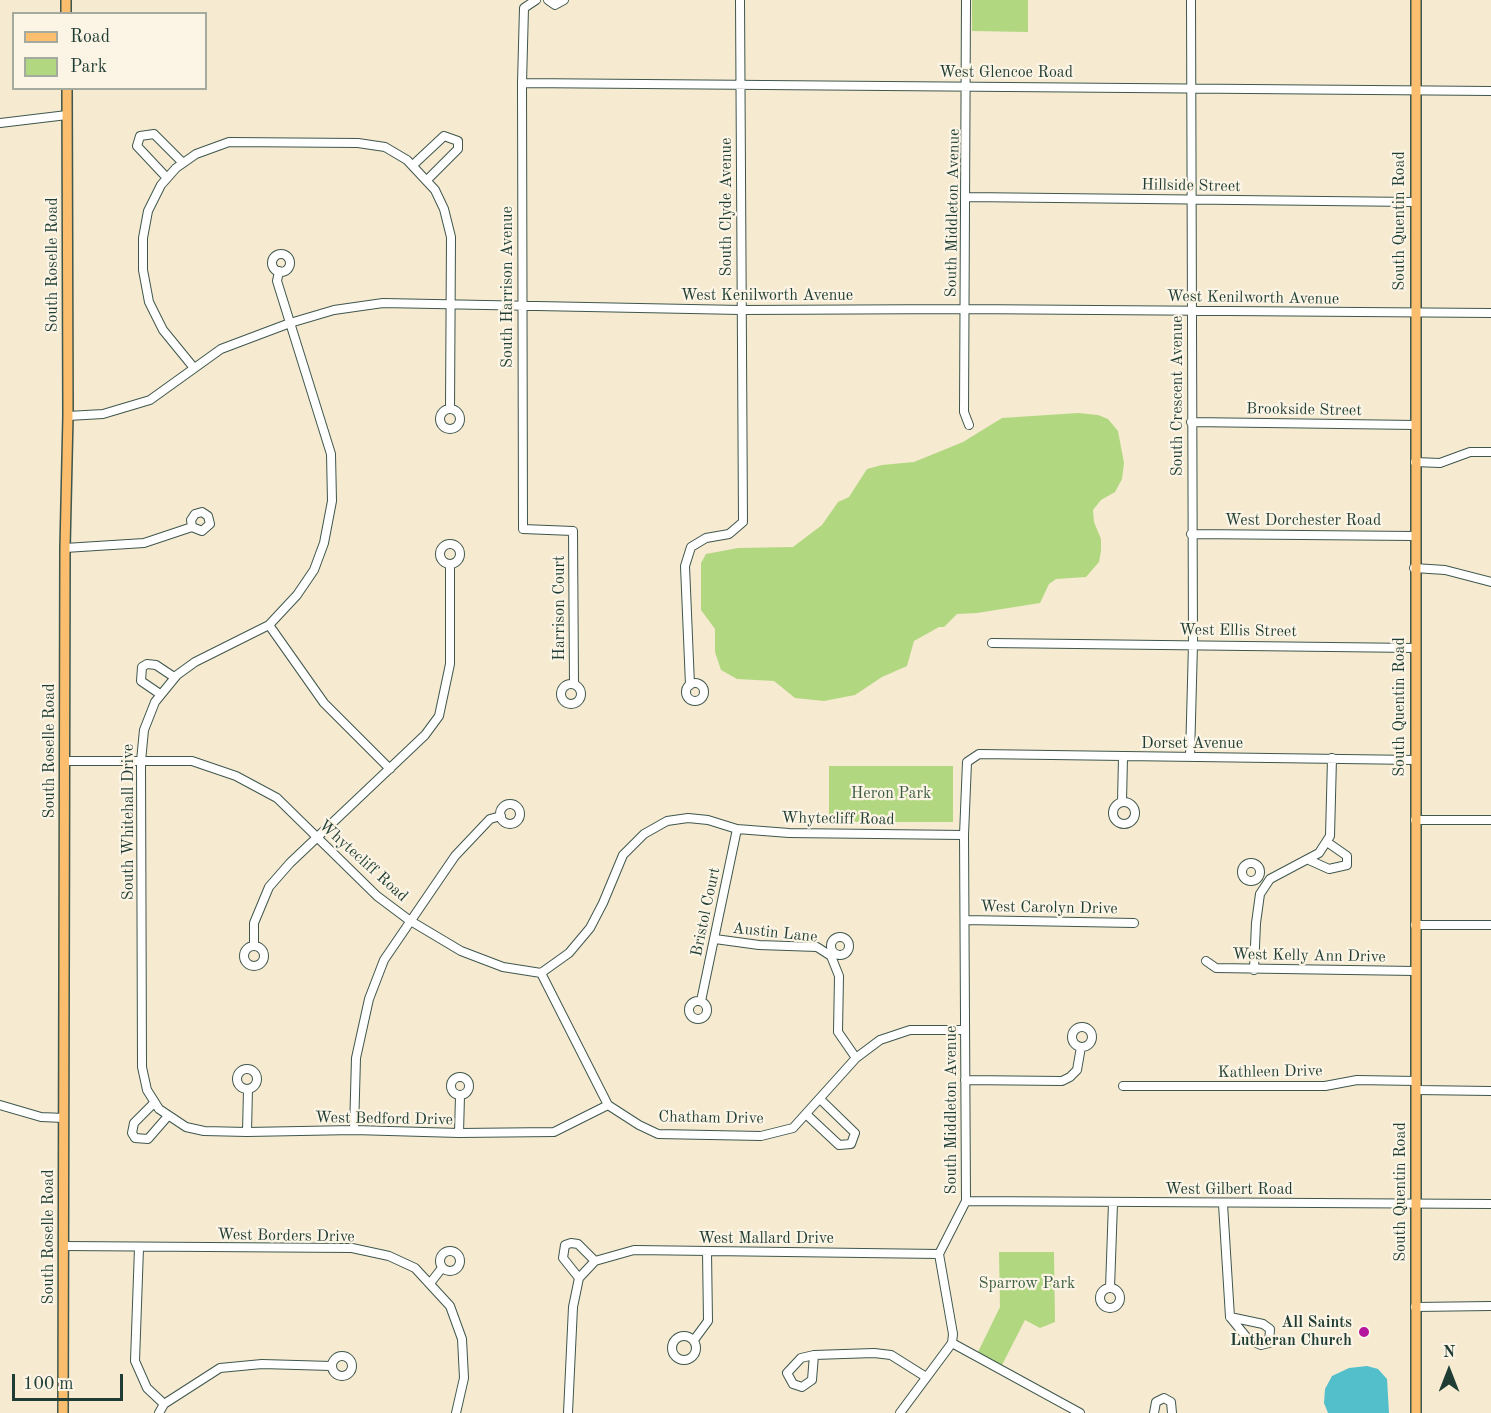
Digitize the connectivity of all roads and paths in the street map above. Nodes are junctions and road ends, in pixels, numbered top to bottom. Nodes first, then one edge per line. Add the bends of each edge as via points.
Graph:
1 (536, 0) edge
2 (548, 0) edge
3 (564, 0) edge
4 (740, 0) edge
5 (966, 0) edge
6 (1191, 0) edge
7 (1416, 0) edge
8 (522, 82) junction
9 (740, 86) junction
10 (968, 87) junction
11 (1191, 88) junction
12 (67, 90) edge
13 (1415, 90) junction
14 (1491, 91) edge
15 (67, 116) junction
16 (0, 123) edge
17 (182, 162) junction
18 (413, 165) junction
19 (167, 178) junction
20 (427, 180) junction
21 (967, 197) junction
22 (1192, 199) junction
23 (1414, 202) junction
24 (279, 271) dead end
25 (450, 303) junction
26 (521, 307) junction
27 (965, 309) junction
28 (741, 310) junction
29 (1192, 311) junction
30 (1491, 313) edge
31 (1416, 314) junction
32 (290, 323) junction
33 (194, 368) junction
34 (450, 409) dead end
35 (69, 416) junction
36 (1191, 422) junction
37 (1416, 424) junction
38 (969, 425) dead end
39 (1491, 452) edge
40 (1416, 462) junction
41 (192, 527) dead end
42 (573, 531) joint
43 (1191, 534) junction
44 (1414, 536) junction
45 (65, 548) junction
46 (450, 564) dead end
47 (1414, 568) junction
48 (1491, 582) edge
49 (269, 625) junction
50 (992, 643) dead end
51 (1193, 644) junction
52 (1415, 648) junction
53 (174, 677) junction
54 (574, 684) dead end
55 (690, 685) dead end
56 (160, 694) junction
57 (1123, 757) junction
58 (1190, 757) junction
59 (969, 758) joint
60 (1332, 758) junction
61 (1415, 760) junction
62 (66, 761) junction
63 (141, 761) junction
64 (390, 769) junction
65 (1122, 802) dead end
66 (501, 816) dead end
67 (1415, 820) junction
68 (1491, 820) edge
69 (737, 829) junction
70 (964, 835) junction
71 (318, 839) junction
72 (1327, 842) junction
73 (1309, 860) junction
74 (1258, 878) dead end
75 (1266, 884) junction
76 (409, 920) junction
77 (965, 920) junction
78 (1134, 923) dead end
79 (1415, 925) junction
80 (1491, 925) edge
81 (715, 939) junction
82 (254, 946) dead end
83 (1206, 961) dead end
84 (1254, 970) junction
85 (1415, 971) junction
86 (542, 973) junction
87 (701, 1001) dead end
88 (965, 1030) junction
89 (1081, 1047) dead end
90 (856, 1058) junction
91 (965, 1080) junction
92 (1123, 1086) dead end
93 (1416, 1086) junction
94 (248, 1089) dead end
95 (1491, 1091) edge
96 (460, 1095) dead end
97 (820, 1099) junction
98 (0, 1105) edge
99 (608, 1105) junction
100 (156, 1106) junction
101 (807, 1115) junction
102 (168, 1116) junction
103 (64, 1118) junction
104 (354, 1130) junction
105 (247, 1132) junction
106 (459, 1133) junction
107 (966, 1201) junction
108 (1113, 1203) junction
109 (1223, 1204) junction
110 (1416, 1204) junction
111 (1491, 1204) edge
112 (64, 1246) junction
113 (139, 1248) junction
114 (707, 1252) junction
115 (939, 1254) junction
116 (595, 1261) junction
117 (442, 1269) dead end
118 (579, 1278) junction
119 (431, 1282) junction
120 (1110, 1288) dead end
121 (1415, 1306) junction
122 (1491, 1306) edge
123 (1230, 1317) junction
124 (694, 1340) dead end
125 (952, 1343) junction
126 (814, 1354) dead end
127 (331, 1366) dead end
128 (926, 1377) junction
129 (164, 1404) junction
130 (457, 1412) edge
131 (63, 1413) edge
132 (159, 1413) edge
133 (466, 1413) edge
134 (568, 1413) edge
135 (900, 1413) edge
136 (1080, 1413) edge
137 (1155, 1413) edge
138 (1172, 1413) edge
139 (1416, 1413) edge

1 - 8 street, South Harrison Avenue via 524,8
2 - 3 street via 555,5
4 - 9 street, South Clyde Avenue
5 - 10 street, South Middleton Avenue
6 - 11 street, South Crescent Avenue
7 - 13 main road, South Quentin Road
8 - 9 street, West Glencoe Road
8 - 26 street, South Harrison Avenue
9 - 10 street, West Glencoe Road
9 - 28 street, South Clyde Avenue
10 - 11 street, West Glencoe Road
10 - 21 street, South Middleton Avenue
11 - 13 street, West Glencoe Road
11 - 22 street, South Crescent Avenue
12 - 15 main road, South Roselle Road
13 - 14 street, West Glencoe Road
13 - 23 main road, South Quentin Road
15 - 16 street
15 - 35 main road, South Roselle Road
17 - 18 street via 229,142 288,142 385,147
17 - 19 street
17 - 19 street via 154,134 140,136 136,147
18 - 20 street
18 - 20 street via 444,136 458,141 458,149
19 - 33 street via 148,211 143,270 149,302 163,330
20 - 25 street via 444,209 451,237
21 - 22 street, Hillside Street
21 - 27 street, South Middleton Avenue
22 - 23 street, Hillside Street
22 - 29 street, South Crescent Avenue
23 - 31 main road, South Quentin Road
24 - 32 street, South Whitehall Drive via 277,281
25 - 26 street, West Kenilworth Avenue
25 - 32 street, West Kenilworth Avenue via 383,303 334,310
25 - 34 street
26 - 28 street, West Kenilworth Avenue
26 - 42 street, South Harrison Avenue via 523,529
27 - 28 street, West Kenilworth Avenue
27 - 29 street, West Kenilworth Avenue
27 - 38 street, South Middleton Avenue via 964,412
28 - 55 street, South Clyde Avenue via 743,522 729,534 706,538 691,547 685,566
29 - 31 street, West Kenilworth Avenue
29 - 36 street, South Crescent Avenue
30 - 31 street, West Kenilworth Avenue
31 - 37 main road, South Quentin Road
32 - 33 street, West Kenilworth Avenue via 221,349
32 - 49 street, South Whitehall Drive via 331,454 332,501 314,570
33 - 35 street, West Kenilworth Avenue via 150,400 103,414
35 - 45 main road, South Roselle Road
36 - 37 street, Brookside Street
36 - 43 street, South Crescent Avenue
37 - 40 main road, South Quentin Road
39 - 40 street via 1470,452 1440,463
40 - 44 main road, South Quentin Road
41 - 45 street via 144,543
42 - 54 street, Harrison Court
43 - 44 street, West Dorchester Road
43 - 51 street, South Crescent Avenue
44 - 47 main road, South Quentin Road
45 - 62 main road, South Roselle Road
46 - 64 street via 450,664 445,697 439,716 425,735
47 - 48 street via 1445,570
47 - 52 main road, South Quentin Road
49 - 53 street, South Whitehall Drive via 195,662
49 - 64 street via 324,703
50 - 51 street, West Ellis Street
51 - 52 street, West Ellis Street
51 - 58 street, South Crescent Avenue
52 - 61 main road, South Quentin Road
53 - 56 street, South Whitehall Drive
53 - 56 street via 156,665 142,667 141,681
56 - 63 street, South Whitehall Drive via 144,730
57 - 58 street, Dorset Avenue
57 - 59 street, Dorset Avenue via 979,754
57 - 65 street
58 - 60 street, Dorset Avenue
59 - 70 street, South Middleton Avenue
60 - 61 street, Dorset Avenue
60 - 72 street
61 - 67 main road, South Quentin Road
62 - 63 street, Whytecliff Road
62 - 103 main road, South Roselle Road
63 - 71 street, Whytecliff Road via 192,761 236,776 277,798
63 - 100 street, South Whitehall Drive via 142,1067 147,1090
64 - 71 street
66 - 76 street via 490,819 454,856
67 - 68 street
67 - 79 main road, South Quentin Road
69 - 70 street, Whytecliff Road
69 - 81 street, Bristol Court
69 - 86 street, Whytecliff Road via 688,818 667,821 644,834 623,855 590,928 569,953
70 - 77 street, South Middleton Avenue
71 - 76 street, Whytecliff Road via 377,896
71 - 82 street via 269,887 254,923
72 - 73 street
72 - 73 street via 1347,856 1347,865 1329,869
73 - 75 street
74 - 75 street
75 - 84 street via 1260,894 1256,922
76 - 86 street, Whytecliff Road via 460,951 503,967
76 - 104 street via 384,960 369,999 356,1058
77 - 78 street, West Carolyn Drive
77 - 88 street, South Middleton Avenue
79 - 80 street
79 - 85 main road, South Quentin Road
81 - 87 street, Bristol Court
81 - 90 street, Austin Lane via 818,947 833,955 839,976 838,1032
83 - 84 street, West Kelly Ann Drive via 1216,968
84 - 85 street, West Kelly Ann Drive
85 - 93 main road, South Quentin Road
86 - 99 street
88 - 90 street, Chatham Drive via 910,1030 880,1040
88 - 91 street, South Middleton Avenue
89 - 91 street via 1077,1070 1062,1081
90 - 97 street, Chatham Drive
91 - 107 street, South Middleton Avenue
92 - 93 street, Kathleen Drive via 1325,1086 1357,1080
93 - 95 street, Kathleen Drive
93 - 110 main road, South Quentin Road
94 - 105 street
96 - 106 street
97 - 101 street, Chatham Drive
97 - 101 street via 855,1133 850,1144 839,1145
98 - 103 street via 41,1118
99 - 101 street, Chatham Drive via 658,1134 761,1136 793,1128
99 - 106 street, West Bedford Drive via 554,1132
100 - 102 street, West Bedford Drive
100 - 102 street via 134,1123 135,1138 148,1139
102 - 105 street, West Bedford Drive via 194,1130
103 - 112 main road, South Roselle Road
104 - 105 street, West Bedford Drive
104 - 106 street, West Bedford Drive
107 - 108 street, West Gilbert Road
107 - 115 street, South Middleton Avenue
108 - 109 street, West Gilbert Road
108 - 120 street
109 - 110 street, West Gilbert Road
109 - 123 street
110 - 111 street, West Gilbert Road
110 - 121 main road, South Quentin Road
112 - 113 street, West Borders Drive
112 - 131 main road, South Roselle Road
113 - 119 street, West Borders Drive via 352,1248 389,1256 415,1268
113 - 129 street via 135,1361 147,1388
114 - 115 street, West Mallard Drive
114 - 116 street, West Mallard Drive via 634,1250
114 - 124 street via 708,1321
115 - 125 street
116 - 118 street
116 - 118 street via 579,1244 565,1245 563,1258
117 - 119 street
118 - 134 street via 573,1307
119 - 130 street, West Borders Drive via 450,1306 462,1339 464,1378
121 - 122 street
121 - 139 main road, South Quentin Road
123 - 123 street via 1248,1340 1261,1345 1269,1343 1270,1329 1263,1324
125 - 128 street
125 - 136 street
126 - 128 street via 891,1355
127 - 129 street via 262,1364 219,1368
128 - 135 street
129 - 132 street
130 - 133 street
137 - 138 street via 1156,1402 1164,1398 1171,1402

